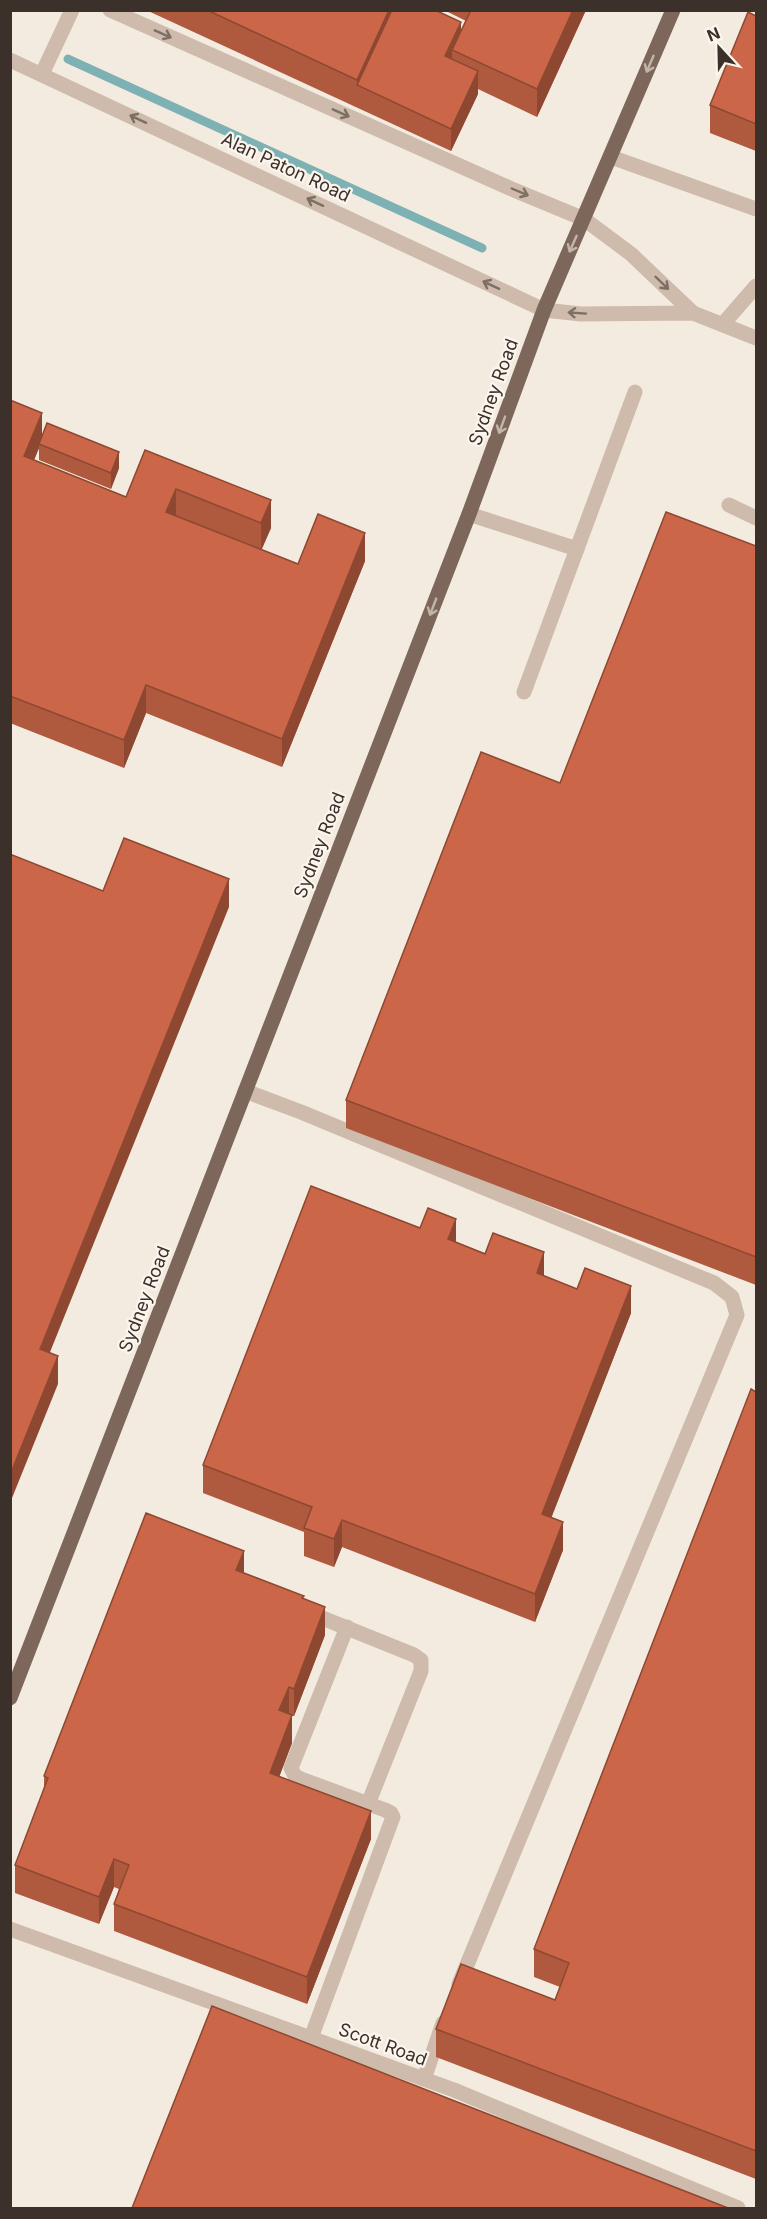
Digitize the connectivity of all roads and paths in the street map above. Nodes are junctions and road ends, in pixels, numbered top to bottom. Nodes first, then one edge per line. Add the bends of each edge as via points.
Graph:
1 (72, 10) edge
2 (110, 10) edge
3 (673, 10) edge
4 (10, 60) edge
5 (42, 74) junction
6 (611, 158) junction
7 (756, 209) edge
8 (584, 219) junction
9 (756, 286) edge
10 (544, 310) junction
11 (693, 313) junction
12 (723, 324) junction
13 (756, 338) edge
14 (635, 392) dead end
15 (729, 505) dead end
16 (469, 514) junction
17 (756, 518) edge
18 (577, 549) junction
19 (524, 692) dead end
20 (245, 1091) junction
21 (293, 1606) edge
22 (347, 1627) junction
23 (10, 1698) edge
24 (368, 1804) junction
25 (10, 1929) edge
26 (311, 2038) junction
27 (424, 2079) junction
28 (738, 2208) edge

1 - 5 street
2 -> 8 street
3 -> 6 main road, Sydney Road
4 - 5 street, Alan Paton Road
10 -> 5 street, Alan Paton Road
6 - 7 street
6 - 8 main road, Sydney Road
8 -> 10 main road, Sydney Road
8 -> 11 street via 631,254
9 - 12 street
11 -> 10 street, Alan Paton Road via 581,314
10 -> 16 main road, Sydney Road
11 - 12 street
12 - 13 street
14 - 18 street
15 - 17 street
16 - 18 street
16 -> 20 main road, Sydney Road
18 - 19 street
20 - 23 main road, Sydney Road
20 - 27 street via 714,1283 732,1297 737,1315 434,2044
21 - 22 street
22 - 24 street via 414,1655 422,1665
22 - 24 street via 291,1768 301,1779
24 - 26 street via 391,1813 392,1824
25 - 26 street, Scott Road
26 - 27 street, Scott Road
27 - 28 street, Scott Road

